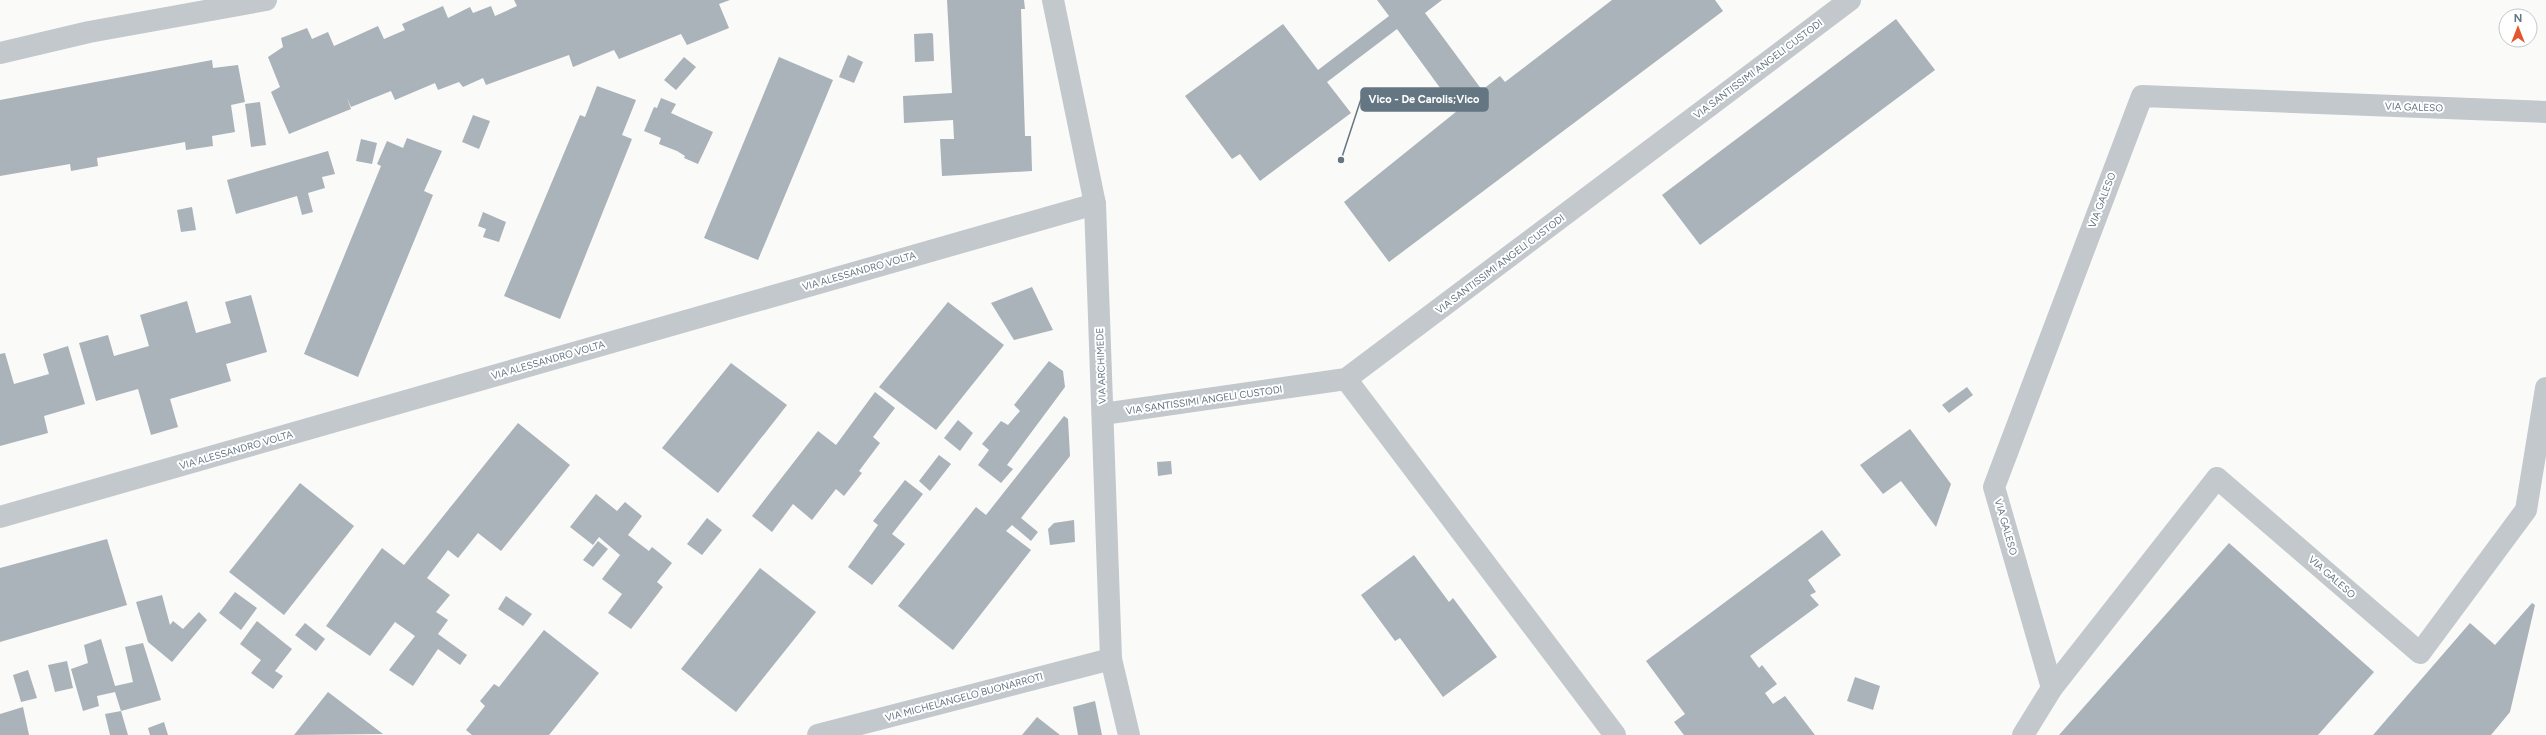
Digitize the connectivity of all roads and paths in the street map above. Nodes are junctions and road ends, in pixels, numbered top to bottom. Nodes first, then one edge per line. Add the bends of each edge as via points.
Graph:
1 (266, 0) edge
2 (1053, 0) edge
3 (1850, 0) edge
4 (0, 53) edge
5 (2546, 112) edge
6 (1095, 204) junction
7 (1346, 379) junction
8 (2546, 388) edge
9 (1102, 414) junction
10 (0, 517) edge
11 (1111, 659) junction
12 (2052, 688) junction
13 (818, 735) edge
14 (1129, 735) edge
15 (1615, 735) edge
16 (2023, 735) edge

1 - 4 street via 89,32
2 - 6 street, VIA ARCHIMEDE
3 - 7 street, VIA SANTISSIMI ANGELI CUSTODI
5 - 12 street, VIA GALESO via 2142,96 1994,487
6 - 9 street, VIA ARCHIMEDE
6 - 10 street, VIA ALESSANDRO VOLTA
7 - 9 street, VIA SANTISSIMI ANGELI CUSTODI
7 - 15 street
8 - 12 street, VIA GALESO via 2526,510 2420,653 2216,478
9 - 11 street, VIA ARCHIMEDE
11 - 13 street, VIA MICHELANGELO BUONARROTI
11 - 14 street, VIA ARCHIMEDE
12 - 16 street, VIA GALESO

